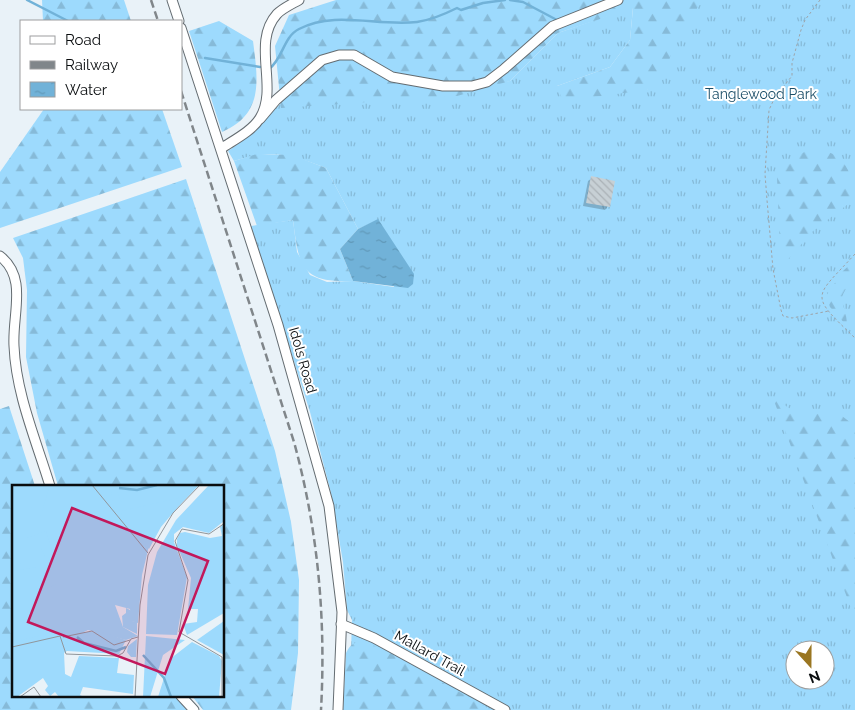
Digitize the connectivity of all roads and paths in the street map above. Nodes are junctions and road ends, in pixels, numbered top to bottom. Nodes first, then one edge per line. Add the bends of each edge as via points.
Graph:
1 (172, 0) edge
2 (299, 0) edge
3 (618, 0) edge
4 (820, 0) edge
5 (179, 20) edge
6 (182, 31) edge
7 (260, 119) junction
8 (222, 148) junction
9 (855, 254) edge
10 (0, 256) edge
11 (829, 312) junction
12 (855, 338) edge
13 (50, 485) edge
14 (342, 624) junction
15 (184, 698) edge
16 (194, 710) edge
17 (338, 710) edge
18 (505, 710) edge

1 - 5 street
2 - 7 street via 282,10 269,26 267,102
3 - 7 street via 554,26 487,82 472,86 443,86 392,77 354,55 339,55 322,60 276,100
4 - 11 path via 805,20 792,63 792,76 769,110 765,174 773,268 781,310 784,316 792,318
6 - 8 street, Idols Road
7 - 8 street
8 - 14 street, Idols Road via 278,325 329,506
9 - 11 path via 824,286 820,295
10 - 13 street via 15,274 16,372
11 - 12 path
14 - 17 street, Idols Road
14 - 18 street, Mallard Trail via 374,638
15 - 16 street

